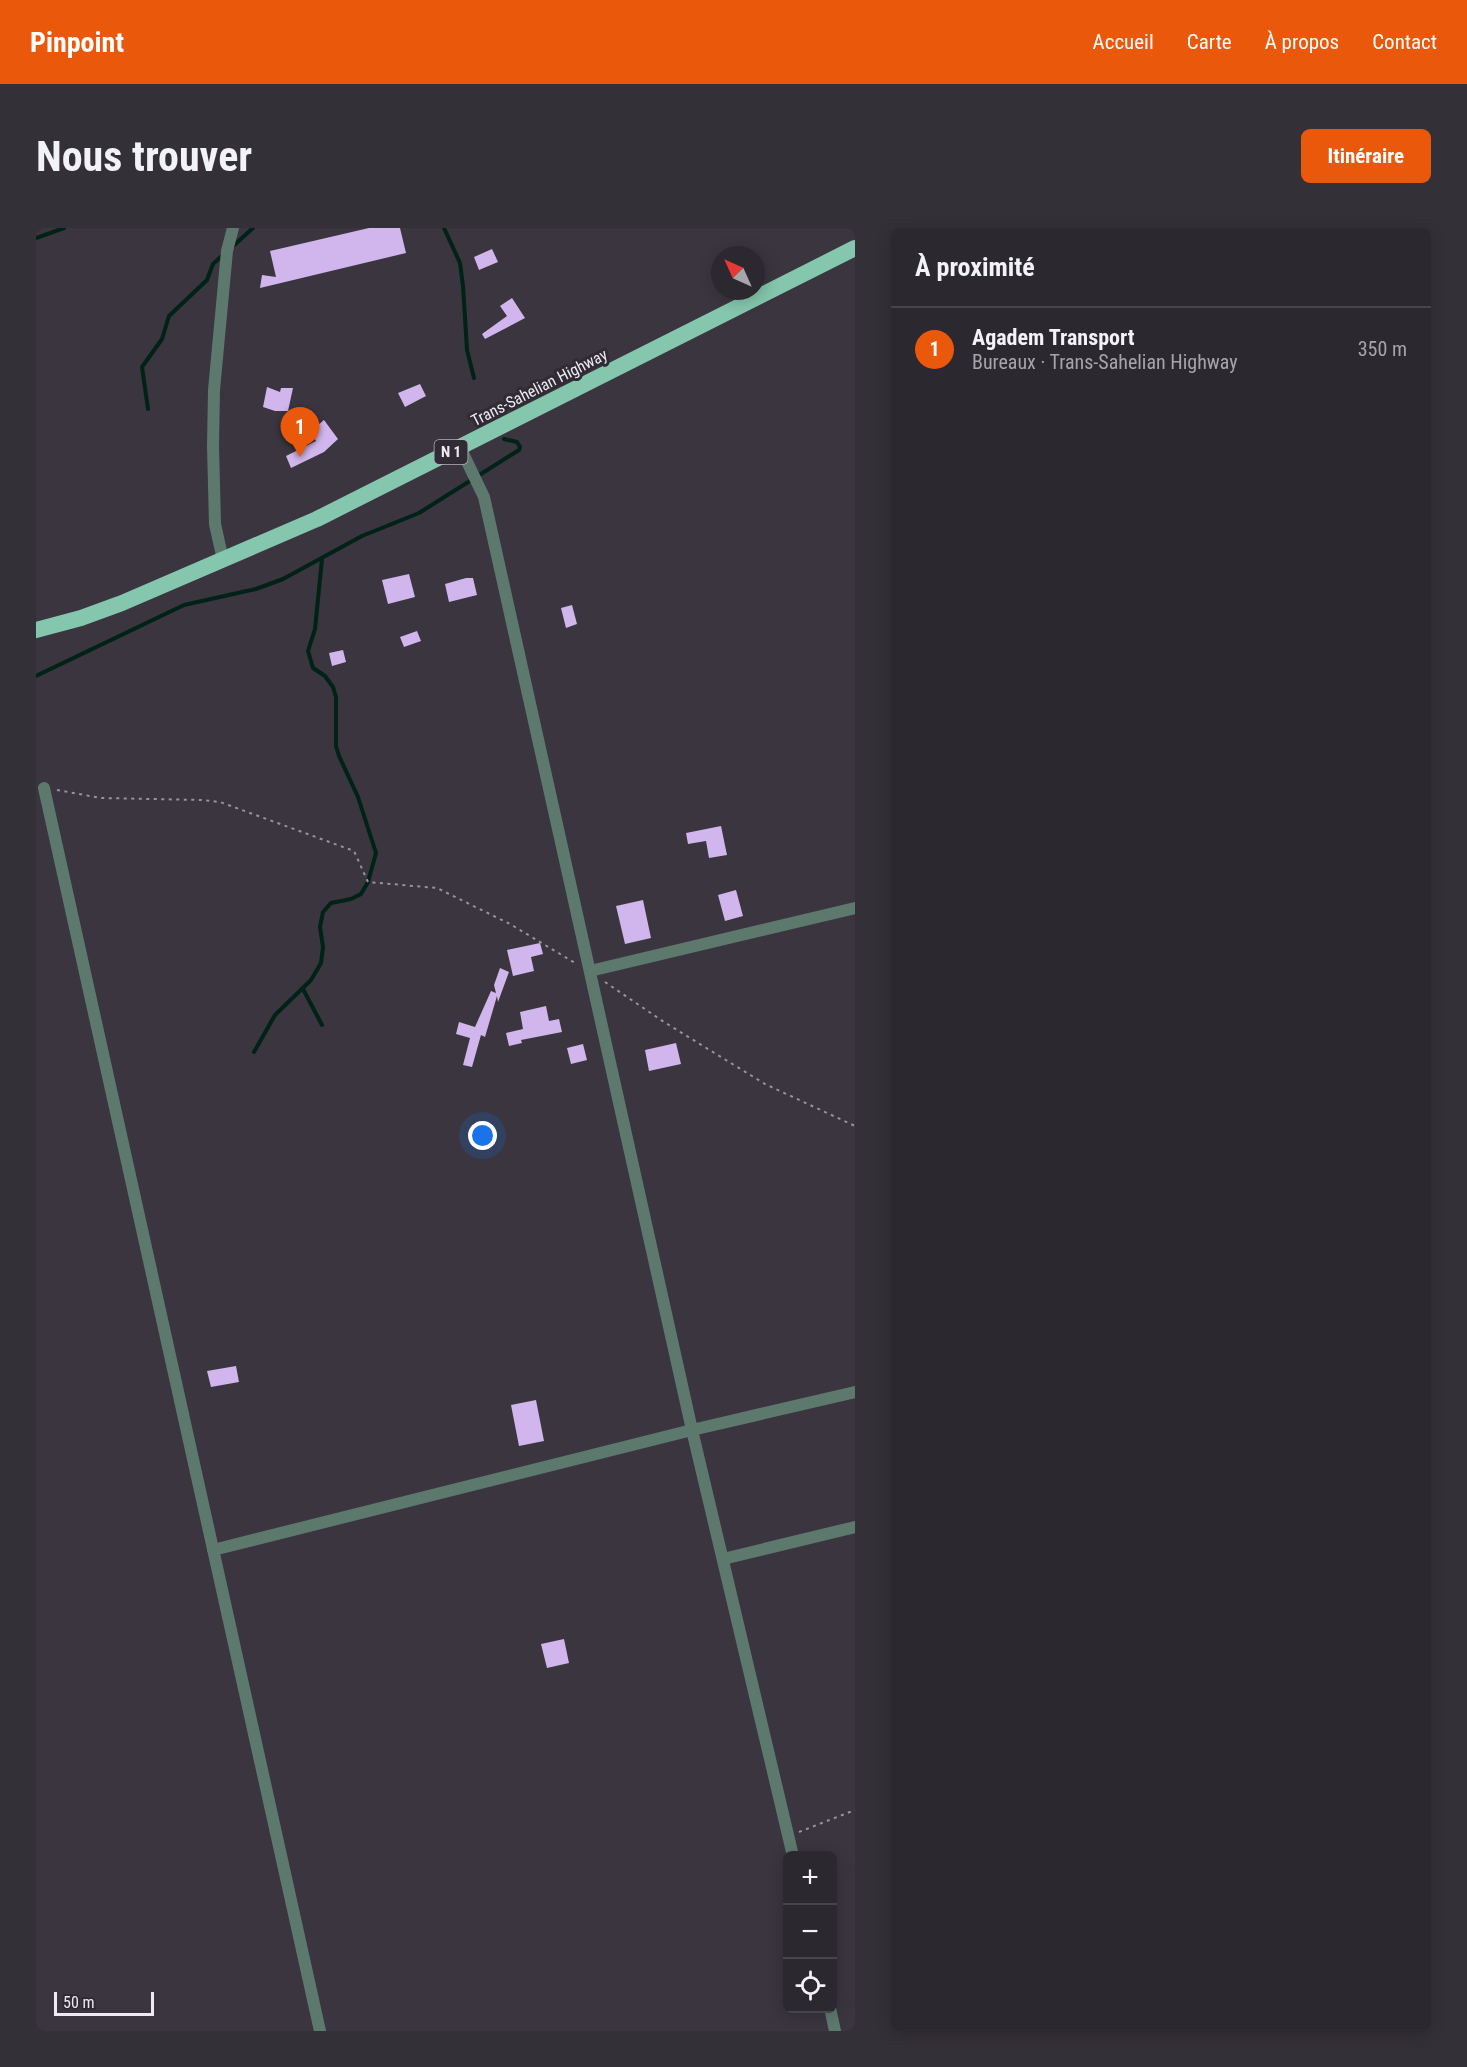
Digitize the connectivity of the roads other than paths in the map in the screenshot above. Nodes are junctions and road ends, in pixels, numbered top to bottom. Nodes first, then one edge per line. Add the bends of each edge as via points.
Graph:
1 (233, 228) edge
2 (855, 248) edge
3 (460, 447) junction
4 (223, 560) junction
5 (36, 630) edge
6 (44, 788) road end
7 (855, 908) edge
8 (590, 971) junction
9 (855, 1392) edge
10 (692, 1430) junction
11 (855, 1527) edge
12 (213, 1550) junction
13 (723, 1559) junction
14 (792, 1851) edge
15 (831, 2013) edge
16 (320, 2031) edge
17 (835, 2031) edge

1 - 4 street via 227,251 214,390 215,524
2 - 3 highway, Trans-Sahelian Highway / N 1
3 - 4 highway, Trans-Sahelian Highway / N 1 via 317,519
3 - 8 street via 484,497
4 - 5 highway, Trans-Sahelian Highway / N 1 via 122,603
6 - 12 street
7 - 8 street
8 - 10 street
9 - 10 street
10 - 12 street
10 - 13 street
11 - 13 street
12 - 16 street
13 - 14 street
15 - 17 street

